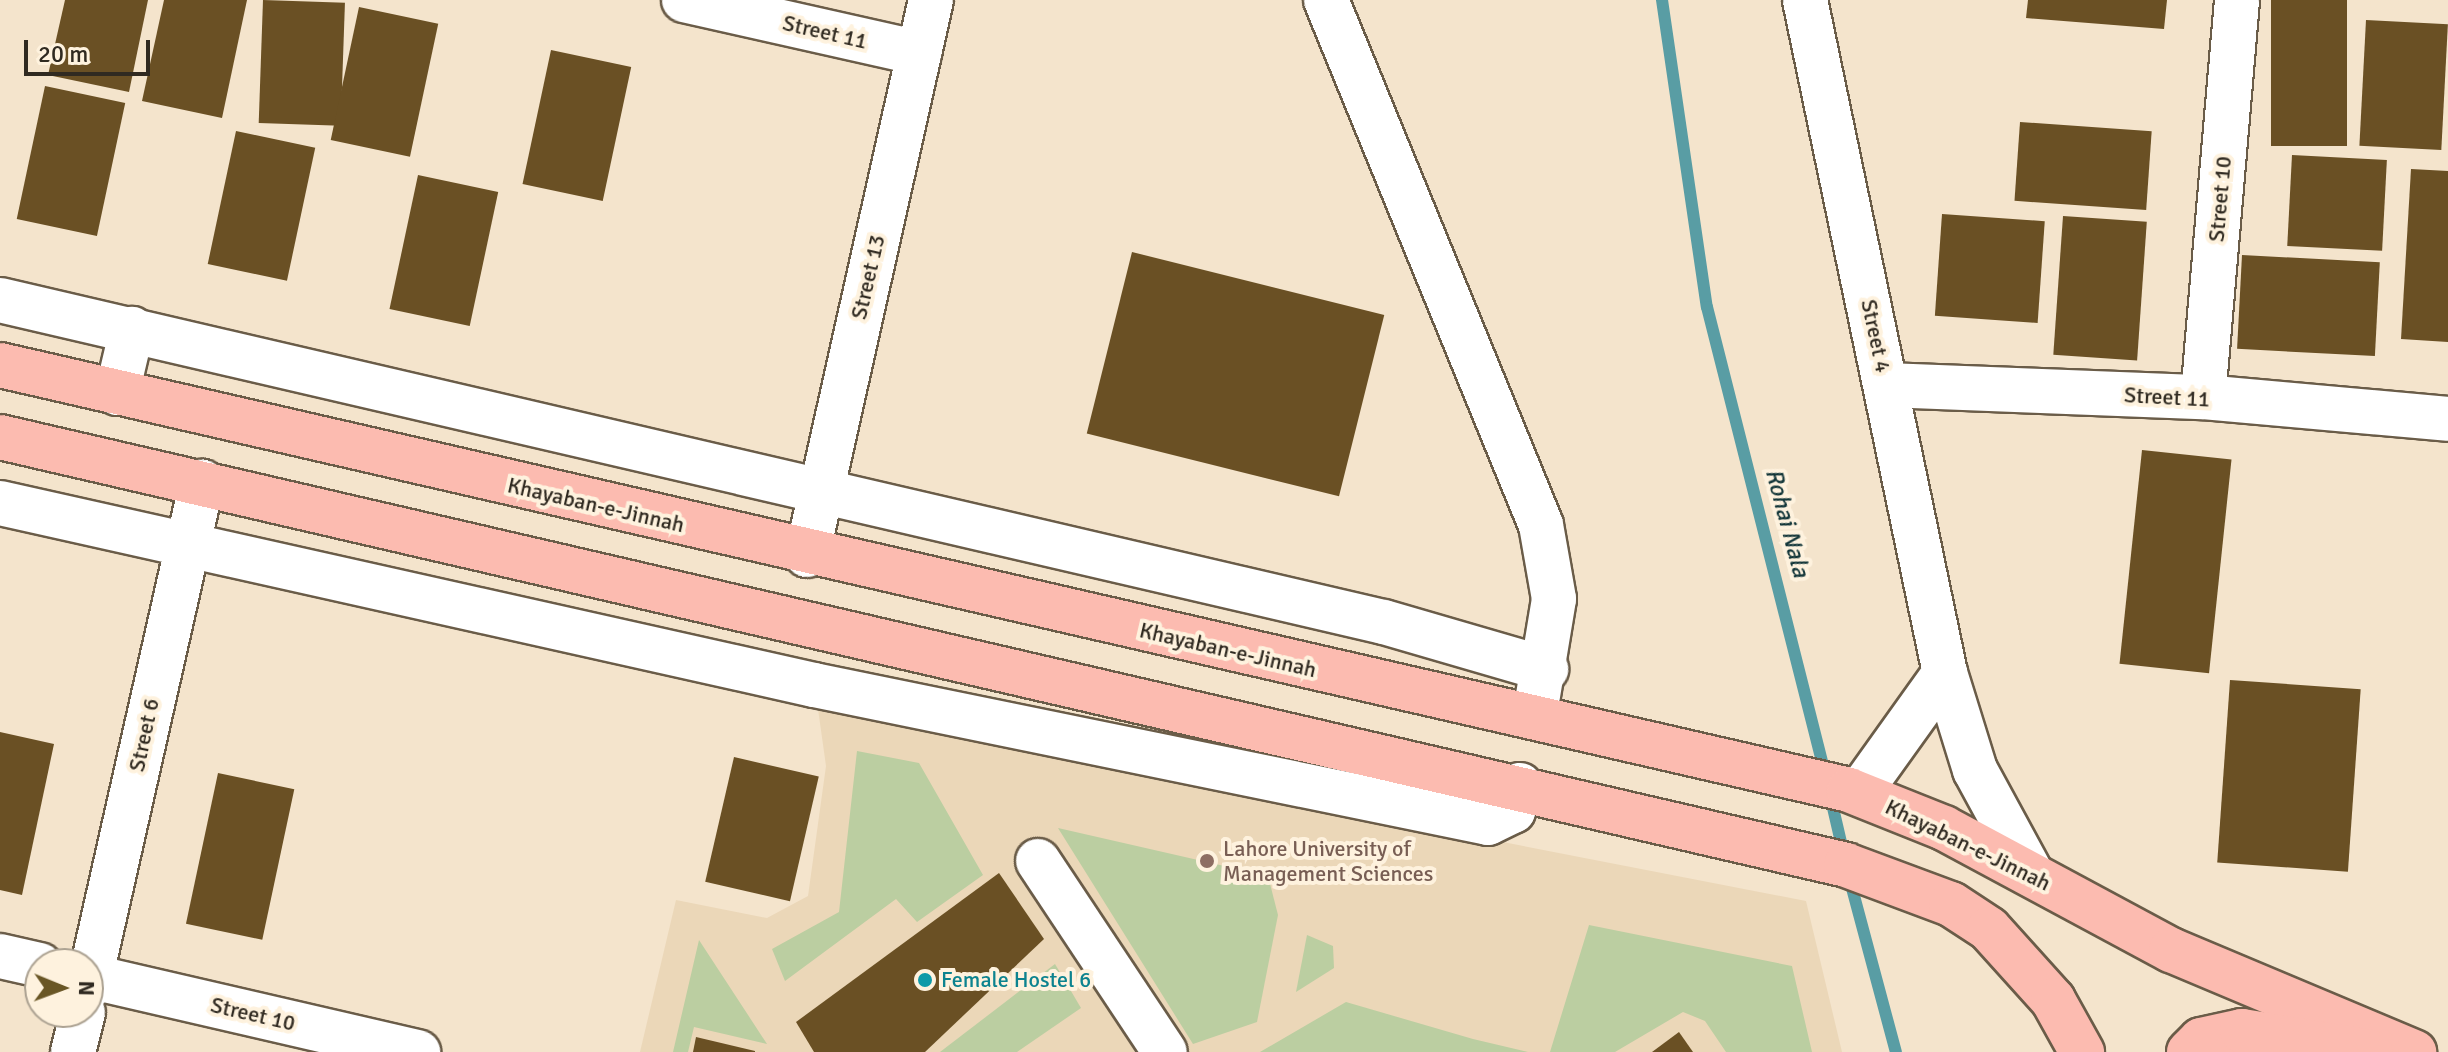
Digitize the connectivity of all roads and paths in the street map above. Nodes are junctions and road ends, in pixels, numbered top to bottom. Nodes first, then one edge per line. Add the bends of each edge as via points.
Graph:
1 (684, 0) edge
2 (931, 0) edge
3 (1326, 0) edge
4 (1805, 0) edge
5 (2237, 0) edge
6 (919, 53) junction
7 (0, 300) edge
8 (132, 329) junction
9 (0, 365) edge
10 (1886, 385) junction
11 (117, 393) junction
12 (2203, 397) junction
13 (2448, 419) edge
14 (0, 437) edge
15 (202, 482) junction
16 (818, 490) junction
17 (0, 503) edge
18 (186, 546) junction
19 (807, 555) junction
20 (1546, 669) junction
21 (1945, 673) junction
22 (1532, 719) junction
23 (1520, 785) junction
24 (1854, 792) junction
25 (1038, 861) dead end
26 (2032, 875) junction
27 (96, 948) edge
28 (0, 956) edge
29 (24, 961) edge
30 (104, 991) edge
31 (78, 1028) edge
32 (73, 1052) edge
33 (418, 1052) edge
34 (1165, 1052) edge
35 (2082, 1052) edge
36 (2189, 1052) edge
37 (2370, 1052) edge
38 (2414, 1052) edge

1 - 6 street, Street 11
2 - 6 street, Street 13
3 - 20 street via 1541,525 1554,599
4 - 10 street, Street 4
5 - 12 street, Street 10
6 - 16 street, Street 13
7 - 8 street
8 - 11 street
8 - 16 street
9 - 11 main road, Khayaban-e-Jinnah
10 - 12 street, Street 11
10 - 21 street, Street 4
11 - 19 main road, Khayaban-e-Jinnah
12 - 13 street, Street 11
14 - 15 main road
15 - 18 street, Street 6
15 - 23 main road
16 - 19 street, Street 13
16 - 20 street via 1384,622
17 - 18 street
18 - 23 street via 1488,823 1513,811
18 - 27 street, Street 6
19 - 22 main road, Khayaban-e-Jinnah
20 - 22 street
21 - 24 street
21 - 26 street, Street 4 via 1975,770
22 - 24 main road, Khayaban-e-Jinnah via 1760,766
23 - 35 main road via 1893,880 1951,904 2007,946 2053,1000
24 - 26 main road, Khayaban-e-Jinnah
25 - 34 street
26 - 38 main road, Khayaban-e-Jinnah via 2171,950
28 - 29 street
30 - 33 street, Street 10
31 - 32 street, Street 6
36 - 37 main road via 2201,1040 2242,1031

